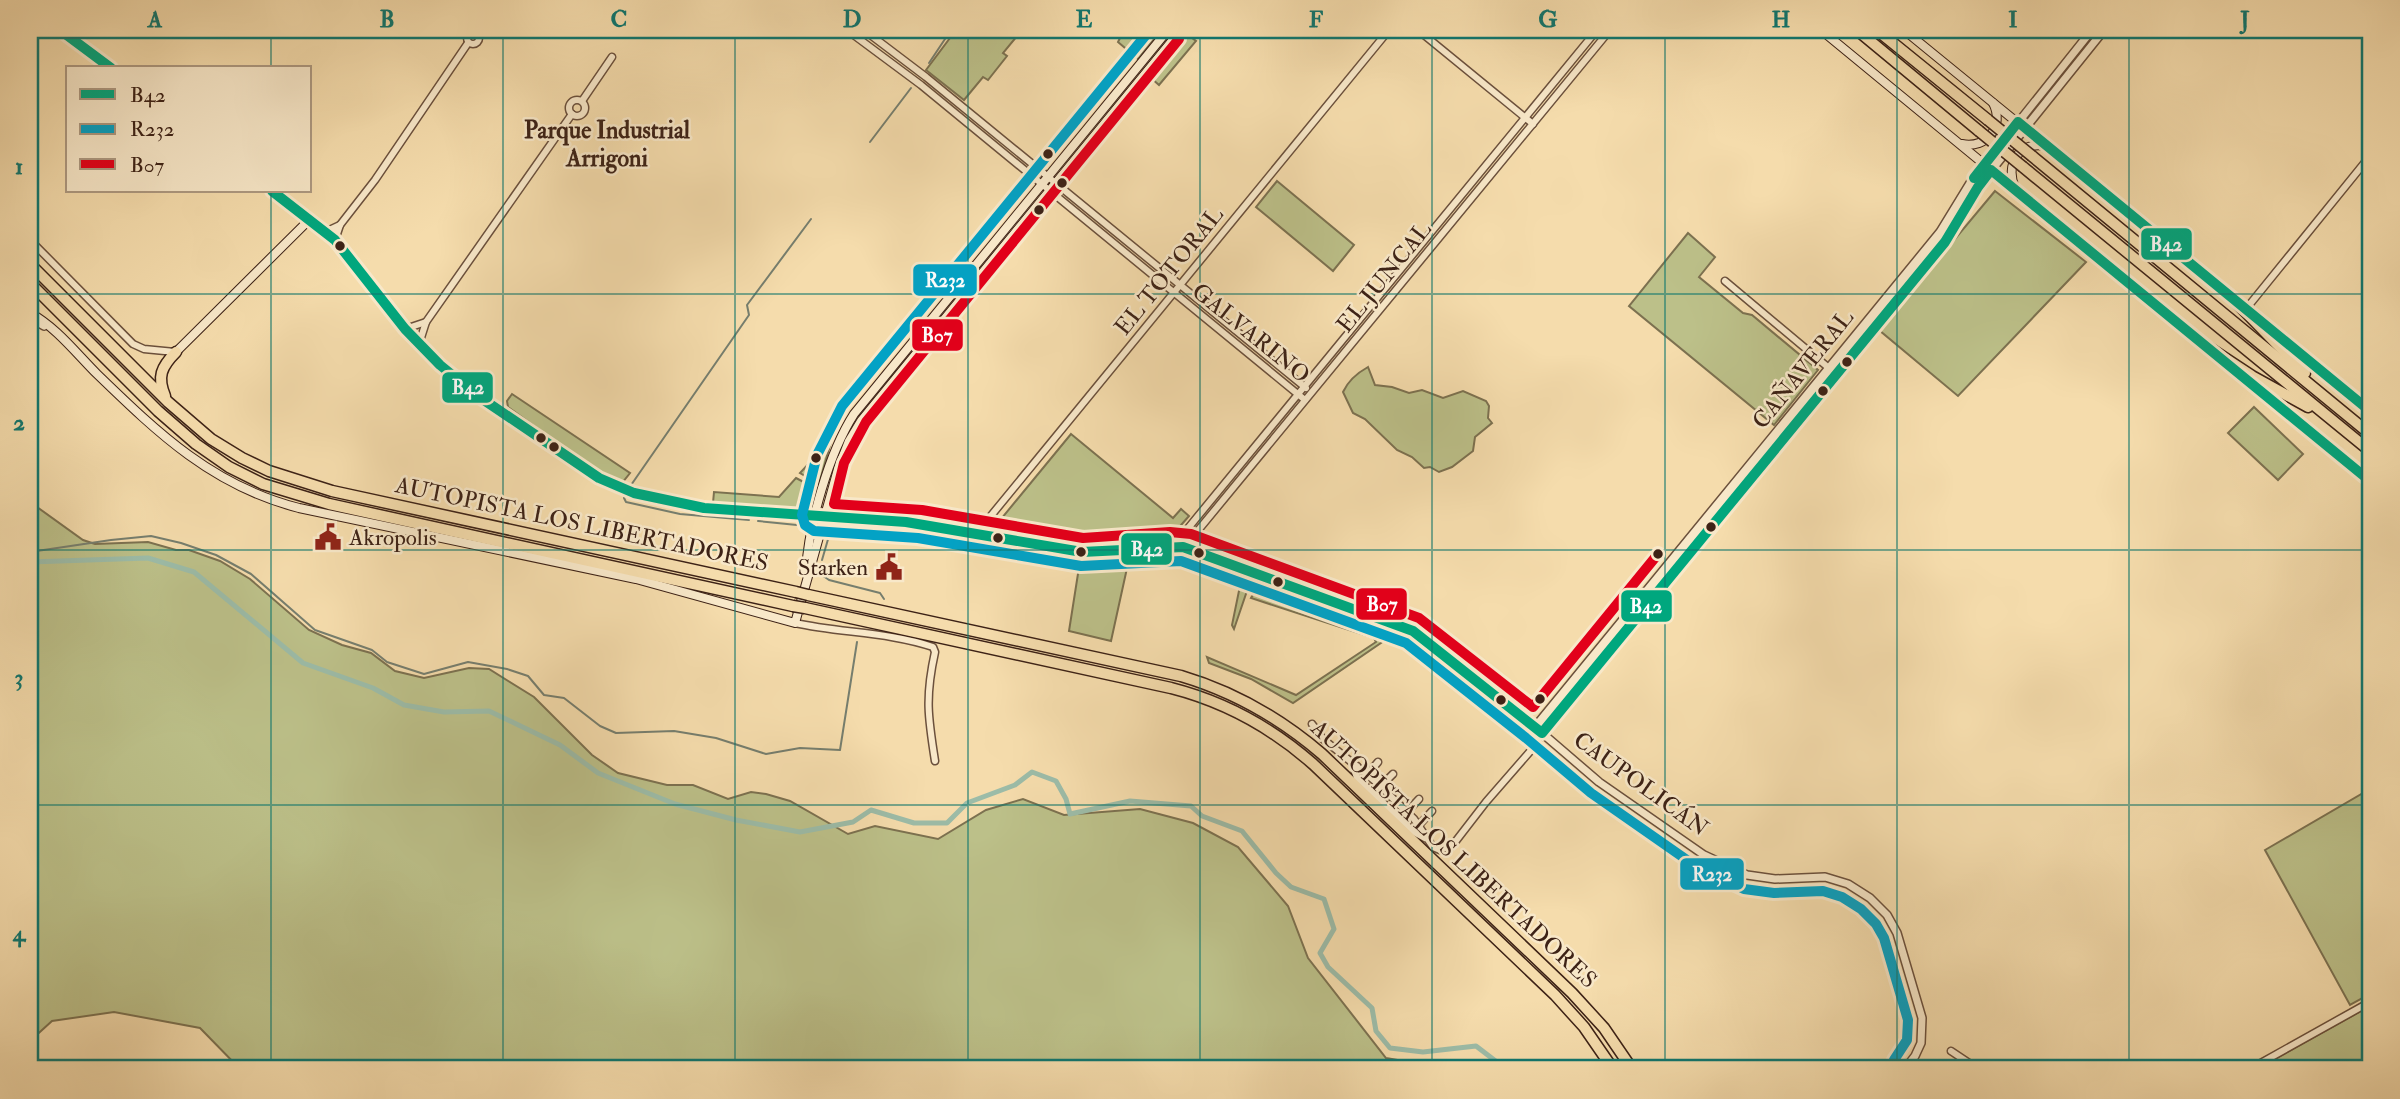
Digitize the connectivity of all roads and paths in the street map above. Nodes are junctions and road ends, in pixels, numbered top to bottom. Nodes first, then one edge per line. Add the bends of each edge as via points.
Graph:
1 (60, 30) edge
2 (847, 30) edge
3 (864, 30) edge
4 (1168, 30) edge
5 (1181, 30) edge
6 (1389, 30) edge
7 (1418, 30) edge
8 (1597, 30) edge
9 (1610, 30) edge
10 (1821, 30) edge
11 (1857, 30) edge
12 (1877, 30) edge
13 (1904, 30) edge
14 (2092, 30) edge
15 (2104, 30) edge
16 (468, 43) dead end
17 (612, 57) dead end
18 (108, 66) edge
19 (926, 77) junction
20 (921, 85) junction
21 (1119, 89) junction
22 (1126, 96) junction
23 (582, 101) junction
24 (1993, 102) junction
25 (572, 114) junction
26 (1525, 117) junction
27 (1533, 124) junction
28 (2022, 124) junction
29 (1959, 143) junction
30 (2052, 149) junction
31 (2370, 156) edge
32 (1988, 167) junction
33 (1045, 180) junction
34 (1053, 186) junction
35 (2016, 190) junction
36 (273, 192) edge
37 (309, 220) junction
38 (1010, 222) junction
39 (340, 225) junction
40 (1018, 228) junction
41 (325, 232) junction
42 (30, 240) edge
43 (335, 240) junction
44 (30, 264) edge
45 (1725, 281) dead end
46 (30, 283) edge
47 (1180, 285) junction
48 (30, 292) edge
49 (1173, 292) junction
50 (2229, 295) junction
51 (51, 304) junction
52 (2246, 309) junction
53 (30, 316) edge
54 (426, 321) junction
55 (405, 329) junction
56 (2202, 343) junction
57 (419, 345) junction
58 (169, 355) junction
59 (898, 359) junction
60 (906, 365) junction
61 (1829, 367) junction
62 (1836, 373) junction
63 (879, 382) junction
64 (1304, 386) junction
65 (887, 388) junction
66 (1312, 393) junction
67 (1298, 394) junction
68 (1305, 400) junction
69 (168, 402) junction
70 (2332, 404) junction
71 (2370, 411) edge
72 (2335, 423) junction
73 (2370, 434) edge
74 (2370, 451) edge
75 (2370, 481) edge
76 (825, 495) junction
77 (820, 517) junction
78 (976, 534) junction
79 (1176, 546) junction
80 (1188, 548) junction
81 (795, 624) junction
82 (1312, 724) dead end
83 (1535, 727) junction
84 (1542, 733) junction
85 (935, 761) dead end
86 (1378, 762) dead end
87 (1357, 766) junction
88 (1393, 774) dead end
89 (1367, 775) junction
90 (1381, 786) junction
91 (1419, 799) dead end
92 (1432, 811) dead end
93 (1407, 812) junction
94 (1419, 825) junction
95 (1426, 838) junction
96 (2370, 1002) edge
97 (1951, 1052) dead end
98 (1613, 1069) edge
99 (1632, 1069) edge
100 (1905, 1069) edge
101 (1978, 1069) edge
102 (2250, 1069) edge

1 - 18 street
2 - 20 street, GALVARINO
3 - 19 street, GALVARINO
4 - 21 main road
5 - 22 main road
6 - 47 street, EL TOTORAL
7 - 26 street
8 - 26 street, EL JUNCAL
9 - 27 street, EL JUNCAL
10 - 29 main road
11 - 72 highway, bridge
12 - 70 highway, bridge
13 - 24 main road
14 - 28 street, CAÑAVERAL
15 - 28 street, CAÑAVERAL
16 - 39 street
17 - 23 street
19 - 20 street
19 - 33 street, GALVARINO
20 - 33 street, GALVARINO
21 - 22 main road
21 - 33 main road
22 - 34 main road
23 - 25 street via 571,103
23 - 25 street via 583,112
24 - 28 main road
24 - 29 main road via 1998,120 1990,136 1975,145
25 - 54 street
26 - 27 street
26 - 64 street, EL JUNCAL
27 - 66 street, EL JUNCAL
28 - 30 main road
28 - 32 street, CAÑAVERAL
29 - 32 main road
30 - 35 main road via 2036,145 2018,154 2010,172
30 - 50 main road
31 - 52 street
32 - 35 main road
32 - 61 street, CAÑAVERAL via 1966,188 1940,232
32 - 62 street, CAÑAVERAL via 1945,242
33 - 34 street, GALVARINO
33 - 38 main road
34 - 40 main road
34 - 47 street, GALVARINO
34 - 49 street, GALVARINO
35 - 56 main road
36 - 37 street, CAUPOLICÁN
37 - 41 main road, CAUPOLICÁN
37 - 58 main road
38 - 40 main road
38 - 59 main road
39 - 41 street
39 - 43 street
40 - 60 main road
41 - 43 main road, CAUPOLICÁN
42 - 58 street via 133,344
43 - 55 main road, CAUPOLICÁN
44 - 69 highway, AUTOPISTA LOS LIBERTADORES
45 - 61 street
46 - 51 highway, AUTOPISTA LOS LIBERTADORES
47 - 49 street, EL TOTORAL
47 - 64 street, GALVARINO
48 - 51 highway
49 - 67 street, GALVARINO
49 - 78 street, EL TOTORAL
50 - 52 main road
50 - 70 highway
51 - 98 highway, AUTOPISTA LOS LIBERTADORES via 186,436 263,484 329,504 1171,688 1216,702 1280,737 1313,764 1555,995
52 - 71 main road
53 - 81 main road via 47,324 185,454 257,495 299,508 636,579
54 - 55 street
54 - 57 street
55 - 57 main road, CAUPOLICÁN
56 - 72 highway
56 - 75 main road
57 - 77 main road, CAUPOLICÁN via 478,396 599,478 630,491 704,508
58 - 69 highway via 159,377
59 - 60 main road
59 - 63 main road
60 - 65 main road
61 - 62 street
61 - 83 street, CAÑAVERAL
62 - 84 street, CAÑAVERAL
63 - 65 main road
63 - 76 main road via 839,439
64 - 66 street, GALVARINO
64 - 67 street, EL JUNCAL
65 - 76 main road via 852,435
66 - 68 street, EL JUNCAL
67 - 68 street, GALVARINO
67 - 79 street, EL JUNCAL
68 - 80 street, EL JUNCAL
69 - 99 highway, AUTOPISTA LOS LIBERTADORES, bridge via 231,452 308,485 1169,673 1216,688 1263,710 1322,754 1563,984 1604,1028
70 - 73 highway
72 - 74 highway
76 - 77 main road
77 - 78 street, CAUPOLICÁN via 906,522
77 - 81 main road
78 - 79 street, CAUPOLICÁN via 1082,552
79 - 80 street, CAUPOLICÁN
80 - 83 street, CAUPOLICÁN via 1413,631
81 - 85 street via 934,648 927,691
82 - 87 street
83 - 84 street, CAUPOLICÁN
84 - 95 street via 1452,846 1440,850
84 - 100 street, CAUPOLICÁN via 1615,793 1724,866 1760,878 1831,878 1875,901 1897,933 1922,1018 1919,1048
86 - 89 street
87 - 89 street
87 - 95 street via 1357,778
88 - 90 street
89 - 90 street
90 - 93 street
91 - 93 street
92 - 94 street
93 - 94 street
94 - 95 street
96 - 102 street
97 - 101 street

